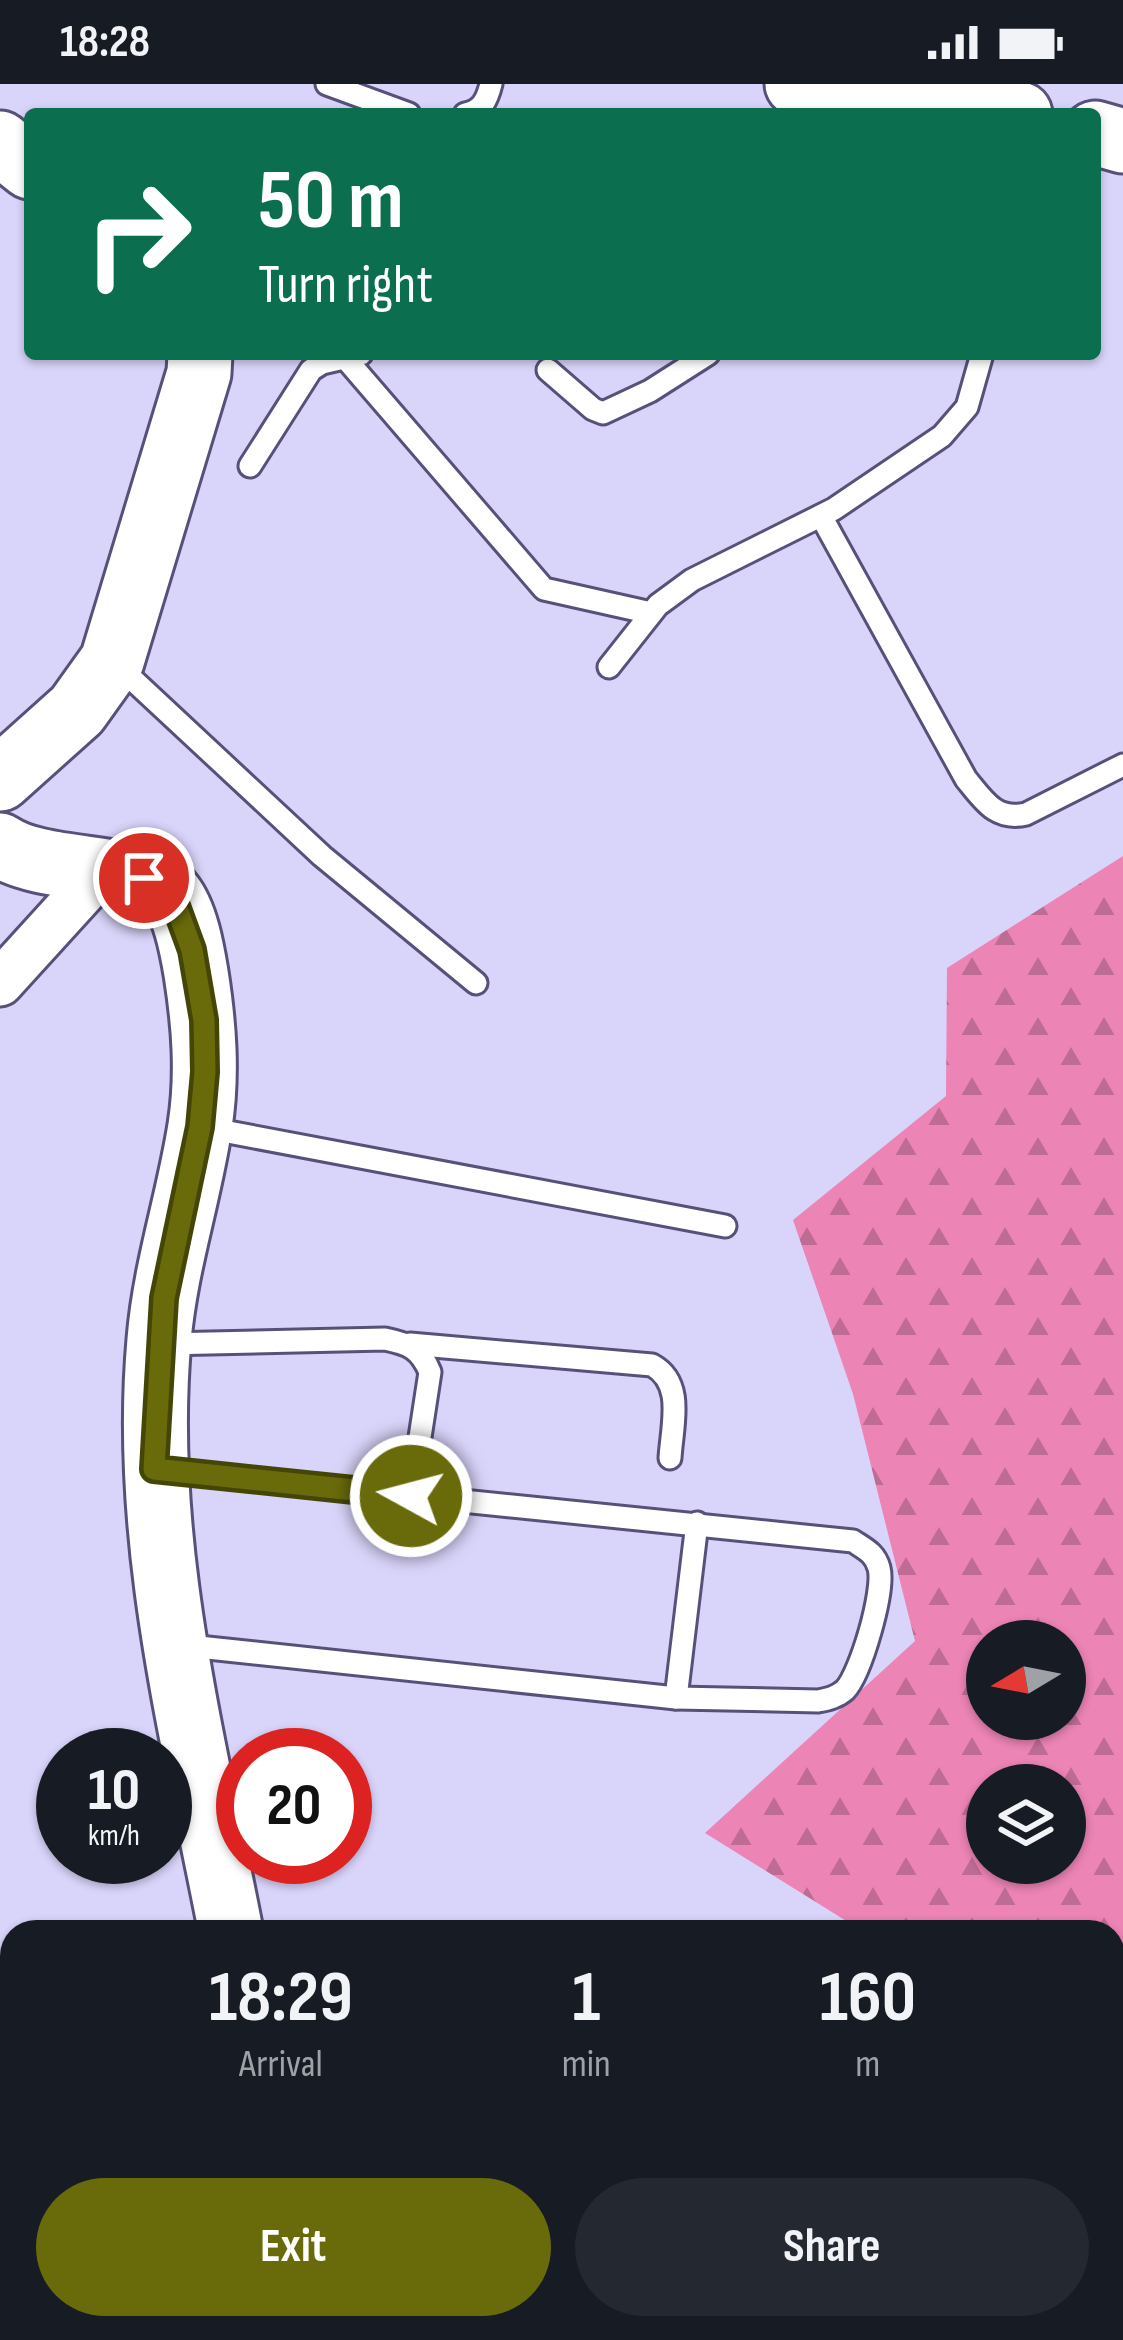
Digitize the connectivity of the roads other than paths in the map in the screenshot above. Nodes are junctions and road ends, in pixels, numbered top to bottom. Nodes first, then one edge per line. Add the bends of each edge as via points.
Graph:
1 (327, 84) edge
2 (797, 84) edge
3 (393, 108) edge
4 (990, 108) edge
5 (0, 142) edge
6 (24, 162) edge
7 (200, 360) edge
8 (335, 360) edge
9 (356, 360) edge
10 (699, 360) edge
11 (980, 360) edge
12 (548, 370) dead end
13 (250, 466) dead end
14 (821, 516) junction
15 (651, 613) junction
16 (112, 661) junction
17 (609, 667) dead end
18 (1123, 765) edge
19 (0, 779) edge
20 (0, 844) edge
21 (101, 872) junction
22 (0, 983) edge
23 (476, 983) dead end
24 (200, 1127) junction
25 (725, 1226) dead end
26 (158, 1344) junction
27 (410, 1344) junction
28 (670, 1458) dead end
29 (154, 1469) junction
30 (411, 1496) junction
31 (697, 1523) junction
32 (175, 1644) junction
33 (676, 1698) junction
34 (229, 1920) edge

1 - 3 lane
2 - 4 street
5 - 6 street
7 - 16 street
8 - 13 lane via 311,370
9 - 15 lane via 544,589
10 - 12 lane via 603,413
11 - 14 lane via 955,424
14 - 15 lane via 692,580
14 - 18 lane via 988,807 1009,818 1026,814
15 - 17 lane
16 - 19 street via 77,710
16 - 23 lane via 322,856
20 - 21 street
21 - 22 street
21 - 24 street via 144,878 173,898 204,1020
24 - 25 lane
24 - 26 street
26 - 27 lane
26 - 29 street
27 - 28 lane via 652,1365 674,1389
27 - 30 lane via 430,1372
29 - 30 lane
29 - 32 street
30 - 31 lane
31 - 33 lane
31 - 33 lane via 853,1541 873,1553 880,1589 858,1669 833,1698
32 - 33 lane
32 - 34 street

